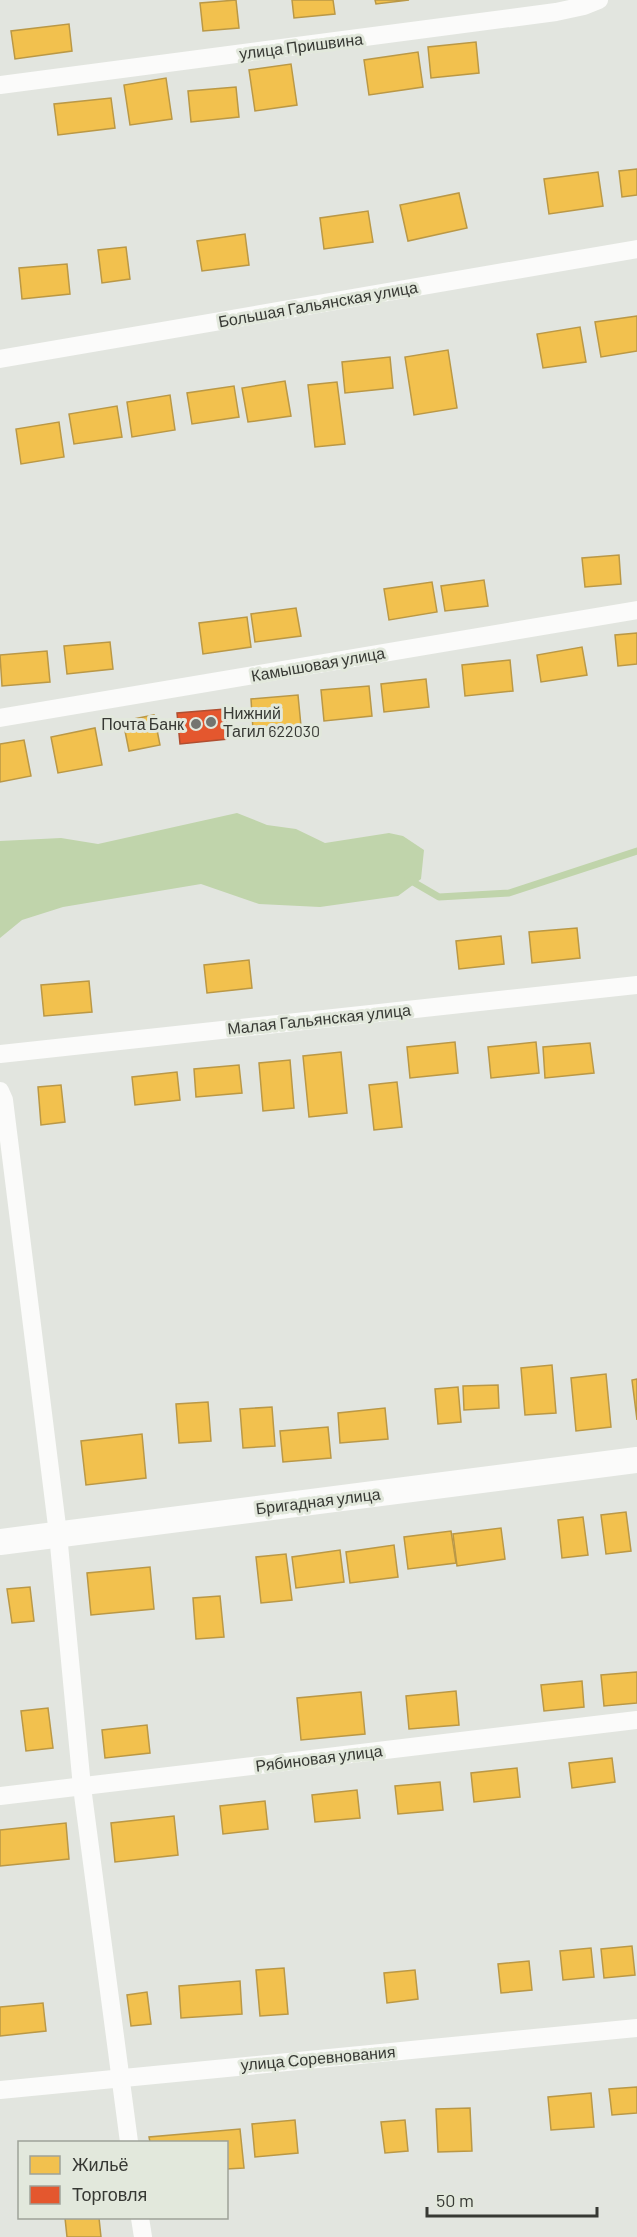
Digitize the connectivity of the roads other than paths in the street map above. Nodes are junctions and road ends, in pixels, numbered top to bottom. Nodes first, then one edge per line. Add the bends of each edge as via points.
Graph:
1 (600, 0) edge
2 (0, 86) edge
3 (637, 249) edge
4 (0, 358) edge
5 (637, 610) edge
6 (0, 718) edge
7 (637, 984) edge
8 (0, 1054) edge
9 (0, 1091) edge
10 (637, 1460) edge
11 (58, 1534) junction
12 (0, 1542) edge
13 (637, 1720) edge
14 (82, 1787) junction
15 (0, 1796) edge
16 (637, 2028) edge
17 (119, 2077) junction
18 (0, 2090) edge
19 (129, 2141) edge
20 (140, 2219) edge
21 (143, 2237) edge

1 - 2 street, улица Пришвина via 556,12
3 - 4 street, Большая Гальянская улица
5 - 6 street, Камышовая улица
7 - 8 street, Малая Гальянская улица
9 - 11 street
10 - 11 street, Бригадная улица
11 - 12 street, Бригадная улица
11 - 14 street
13 - 14 street, Рябиновая улица
14 - 15 street, Рябиновая улица
14 - 17 street
16 - 17 street, улица Соревнования
17 - 18 street, улица Соревнования
17 - 19 street
20 - 21 street

